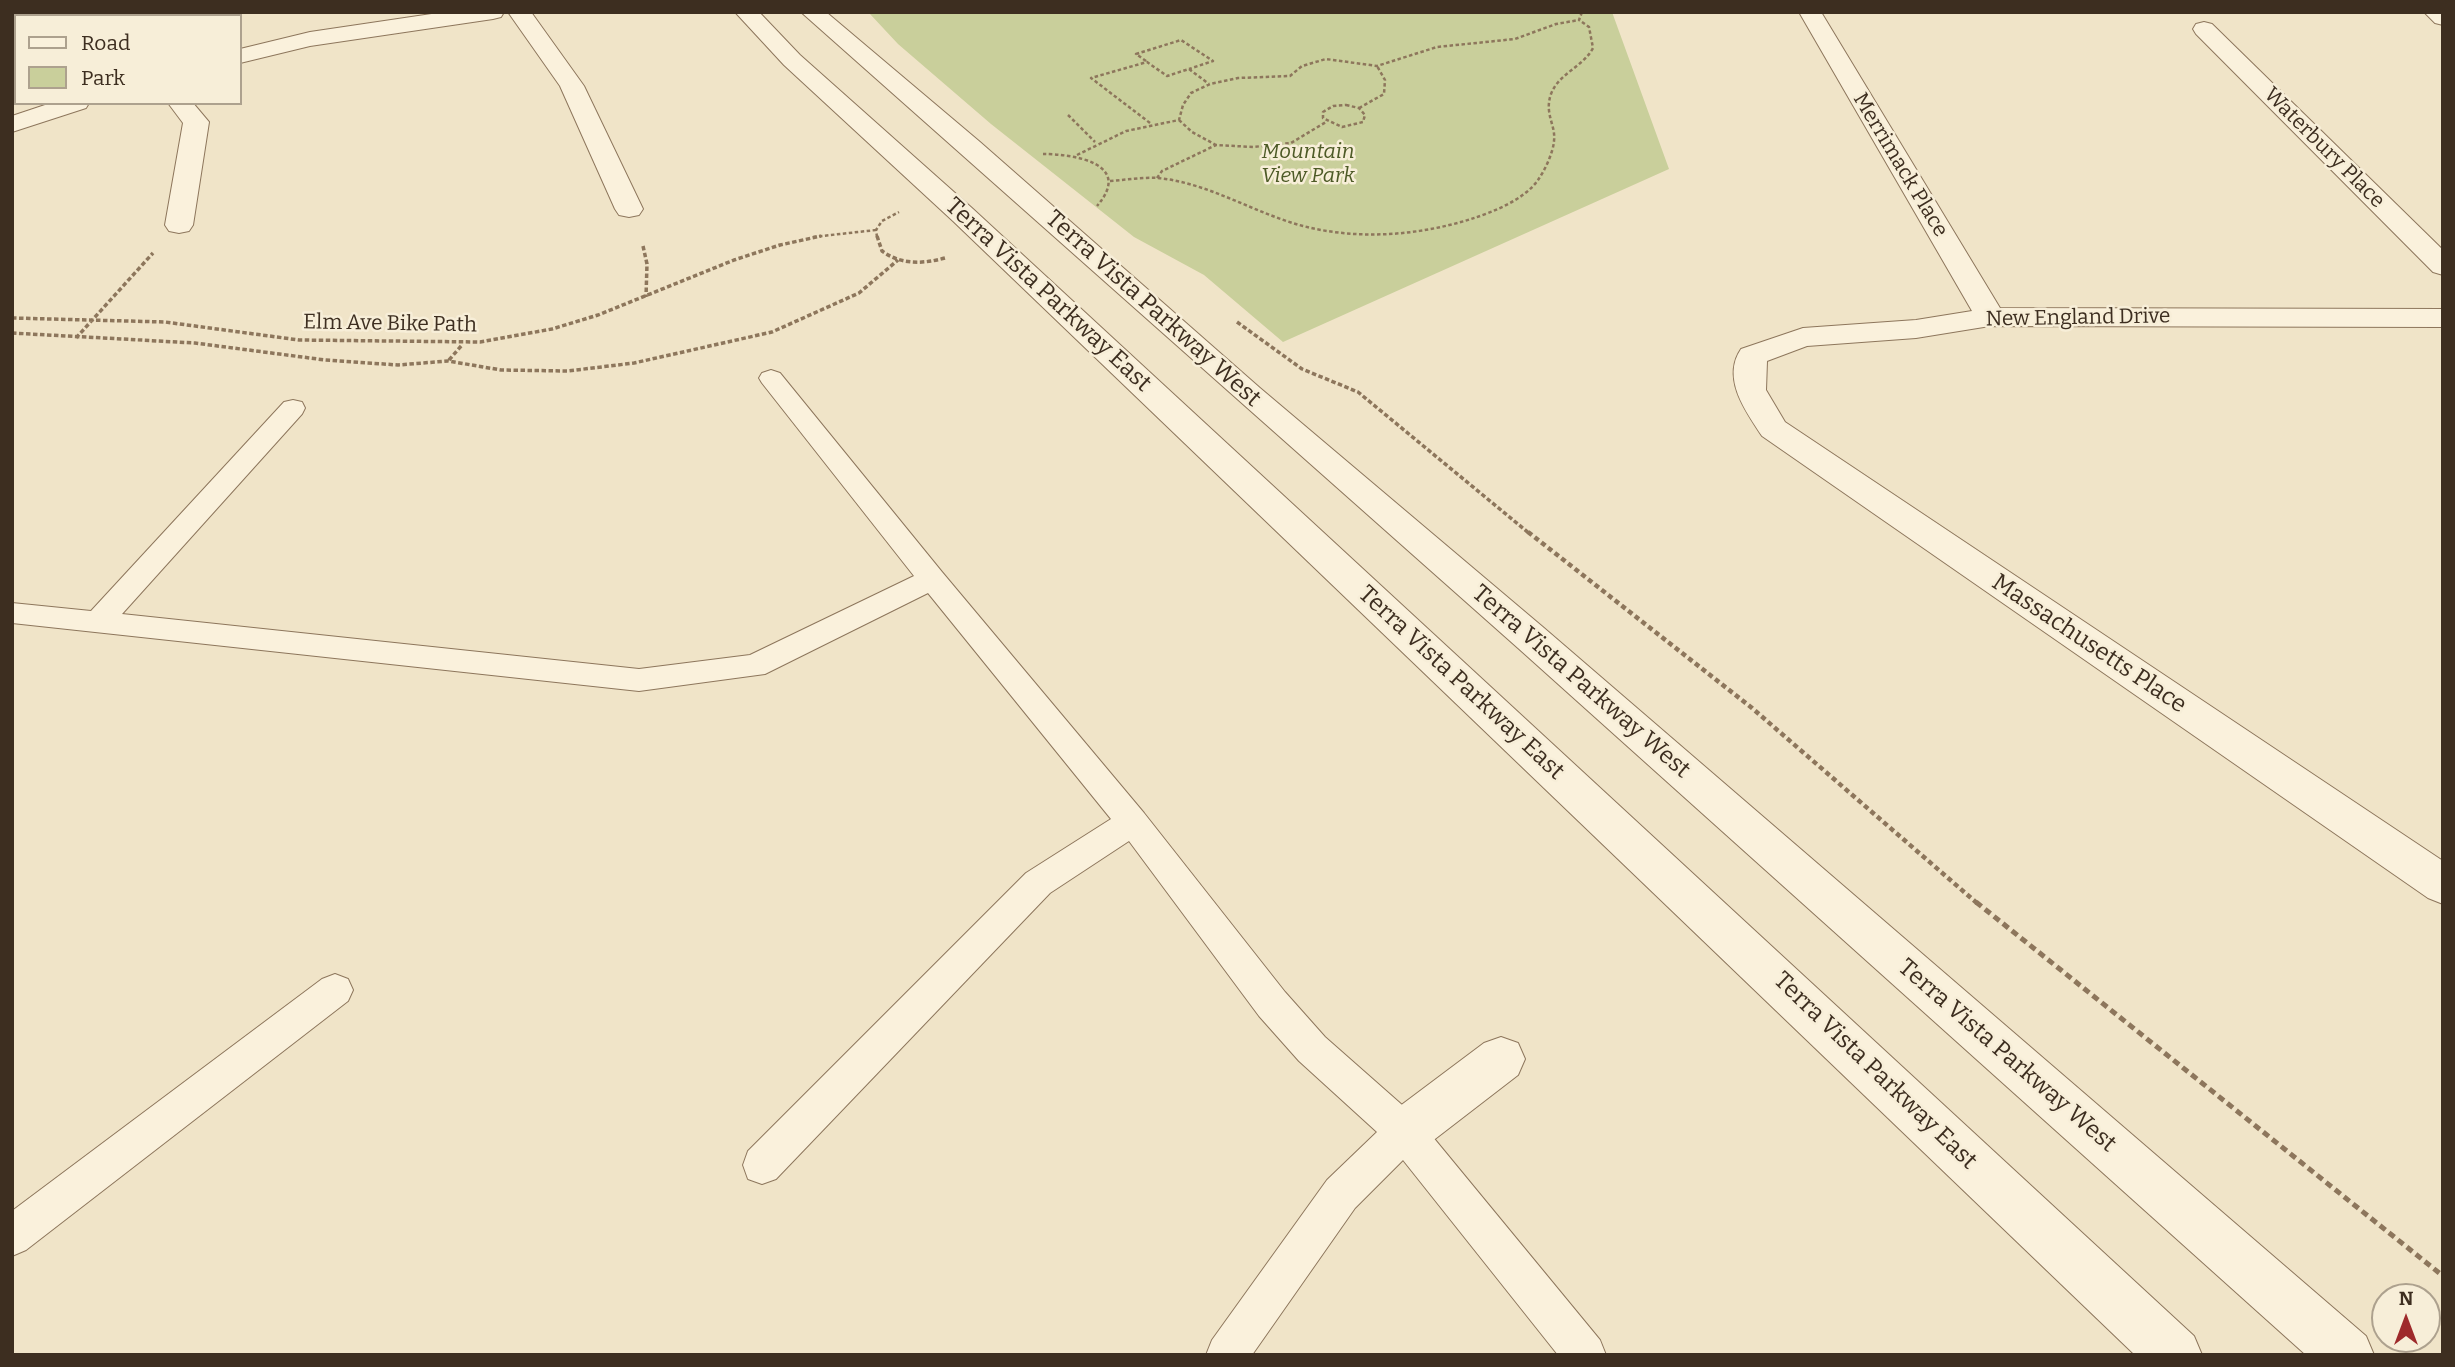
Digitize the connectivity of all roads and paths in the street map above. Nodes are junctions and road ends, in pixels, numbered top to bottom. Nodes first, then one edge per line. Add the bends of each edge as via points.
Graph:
1 (493, 12) edge
2 (519, 12) edge
3 (746, 12) edge
4 (812, 12) edge
5 (1582, 12) edge
6 (1810, 12) edge
7 (2435, 12) edge
8 (2443, 18) edge
9 (1579, 20) junction
10 (2204, 29) dead end
11 (242, 55) edge
12 (1147, 62) junction
13 (1377, 66) junction
14 (1189, 69) junction
15 (1210, 84) junction
16 (71, 105) edge
17 (182, 105) edge
18 (1359, 108) junction
19 (1068, 115) dead end
20 (1180, 120) junction
21 (1326, 122) junction
22 (1151, 123) junction
23 (12, 124) edge
24 (1095, 142) junction
25 (1216, 145) junction
26 (1038, 155) dead end
27 (1077, 155) junction
28 (1157, 178) junction
29 (1110, 181) junction
30 (629, 209) joint
31 (903, 210) dead end
32 (1090, 210) dead end
33 (179, 225) joint
34 (876, 230) junction
35 (954, 255) dead end
36 (898, 260) junction
37 (2443, 266) edge
38 (646, 297) junction
39 (1227, 315) dead end
40 (1990, 317) junction
41 (12, 318) edge
42 (2443, 318) edge
43 (93, 322) junction
44 (12, 333) edge
45 (76, 338) junction
46 (463, 345) junction
47 (448, 361) junction
48 (772, 378) dead end
49 (1750, 390) joint
50 (293, 408) dead end
51 (932, 579) junction
52 (12, 613) edge
53 (98, 622) junction
54 (1133, 822) junction
55 (2443, 885) edge
56 (335, 990) dead end
57 (1501, 1059) dead end
58 (1405, 1132) junction
59 (762, 1165) dead end
60 (12, 1236) edge
61 (2443, 1276) edge
62 (1227, 1355) edge
63 (1585, 1355) edge
64 (2175, 1355) edge
65 (2347, 1355) edge

1 - 11 street via 310,38
2 - 30 street via 572,86
3 - 64 street, Terra Vista Parkway East
4 - 65 street, Terra Vista Parkway West
5 - 9 path
6 - 40 street, Merrimack Place
7 - 8 street
9 - 13 path via 1515,39 1437,47
9 - 28 path via 1589,27 1594,43 1592,52 1557,84 1546,103 1555,139 1548,160 1534,186 1493,212 1402,234 1357,234 1305,226
10 - 37 street, Waterbury Place
12 - 14 path via 1167,76
12 - 14 path via 1136,54 1181,40 1213,61
12 - 22 path via 1091,78
13 - 15 path via 1326,59 1302,66 1290,76
13 - 18 path via 1385,80 1384,94
14 - 15 path
15 - 20 path via 1191,93
16 - 23 street
17 - 33 street via 196,122
18 - 21 path via 1333,106 1323,111
18 - 21 path via 1365,115 1359,124
19 - 24 path
20 - 22 path
20 - 25 path
21 - 25 path via 1291,144
22 - 24 path
24 - 27 path
25 - 28 path via 1162,171
26 - 27 path
27 - 29 path via 1093,162
28 - 29 path
29 - 32 path via 1109,192
30 - 38 path via 647,264
31 - 34 path via 881,221
33 - 43 path
34 - 36 path via 877,247
34 - 38 path, Elm Ave Bike Path via 823,233 782,244
35 - 36 path via 936,261
36 - 47 path via 859,293 820,313 772,332 712,347 568,371 501,370
38 - 46 path, Elm Ave Bike Path via 565,326
39 - 61 path via 1302,369 1358,391 1500,510 1752,708 2007,929
40 - 42 street, New England Drive
40 - 49 street, New England Drive via 1803,337 1752,356
41 - 43 path, Elm Ave Bike Path
43 - 45 path
43 - 46 path, Elm Ave Bike Path via 165,322 299,340
44 - 45 path
45 - 47 path via 195,343 398,365
46 - 47 path
48 - 51 lane
49 - 55 street, Massachusetts Place via 1773,429
50 - 53 lane
51 - 53 lane via 755,666 639,680
51 - 54 lane
52 - 53 lane
54 - 58 lane via 1272,1004 1312,1049
54 - 59 lane via 1038,883
56 - 60 lane
57 - 58 street
58 - 62 lane via 1341,1194
58 - 63 lane

